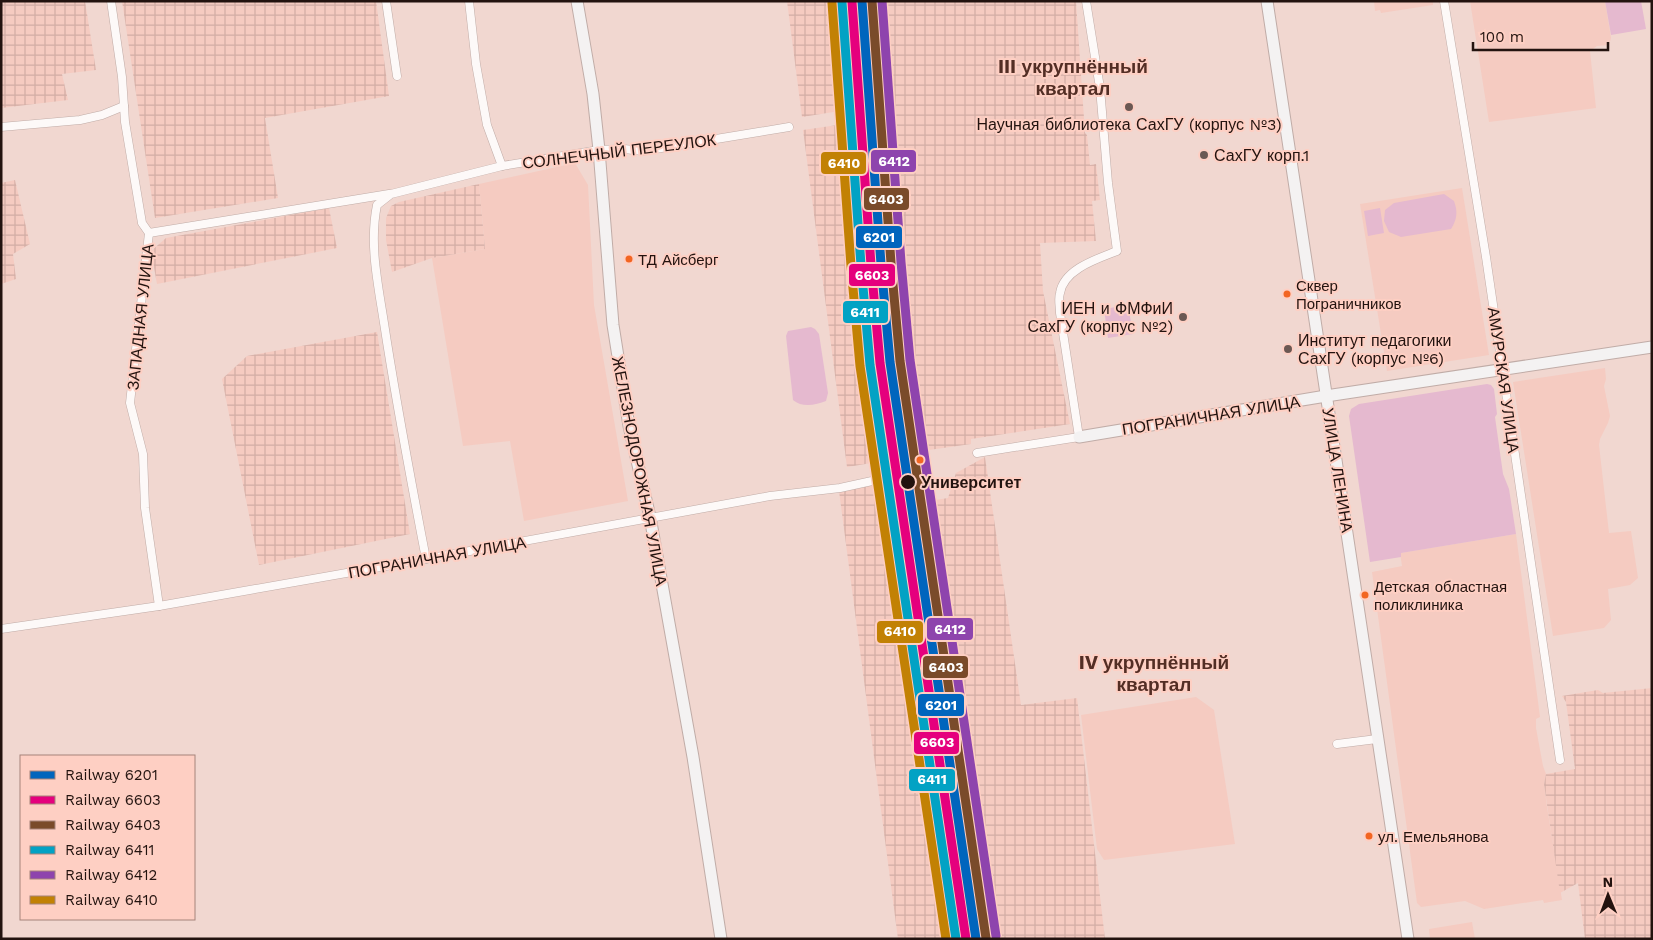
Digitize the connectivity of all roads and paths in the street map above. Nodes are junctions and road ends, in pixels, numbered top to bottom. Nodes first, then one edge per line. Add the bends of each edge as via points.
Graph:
1 (111, 1) edge
2 (386, 1) edge
3 (469, 1) edge
4 (577, 1) edge
5 (1086, 1) edge
6 (1267, 1) edge
7 (1444, 1) edge
8 (397, 76) dead end
9 (124, 106) junction
10 (1, 127) edge
11 (789, 127) dead end
12 (599, 150) junction
13 (502, 166) junction
14 (391, 194) junction
15 (150, 233) junction
16 (1652, 347) edge
17 (1502, 370) junction
18 (1326, 396) junction
19 (1079, 436) junction
20 (977, 453) dead end
21 (872, 481) dead end
22 (650, 518) junction
23 (426, 559) junction
24 (159, 606) junction
25 (1, 629) edge
26 (1377, 739) junction
27 (1337, 744) dead end
28 (1560, 760) dead end
29 (721, 939) edge
30 (1408, 939) edge

1 - 9 street, ЗАПАДНАЯ УЛИЦА
2 - 8 street
3 - 13 street via 487,125
4 - 12 main road, ЖЕЛЕЗНОДОРОЖНАЯ УЛИЦА
5 - 19 street via 1100,88 1117,251 1086,263 1064,282 1060,294 1060,313
6 - 18 main road, УЛИЦА ЛЕНИНА
7 - 17 street, АМУРСКАЯ УЛИЦА
9 - 10 street via 102,116 80,120
9 - 15 street, ЗАПАДНАЯ УЛИЦА via 142,223
11 - 12 street, СОЛНЕЧНЫЙ ПЕРЕУЛОК via 643,151
12 - 13 street, СОЛНЕЧНЫЙ ПЕРЕУЛОК
12 - 22 main road, ЖЕЛЕЗНОДОРОЖНАЯ УЛИЦА via 613,325 629,426
13 - 14 street, СОЛНЕЧНЫЙ ПЕРЕУЛОК
14 - 15 street, СОЛНЕЧНЫЙ ПЕРЕУЛОК
14 - 23 street via 376,205 373,221 375,259 394,394
15 - 24 street, ЗАПАДНАЯ УЛИЦА via 130,403 144,454 145,508
16 - 17 main road, ПОГРАНИЧНАЯ УЛИЦА
17 - 18 main road, ПОГРАНИЧНАЯ УЛИЦА
17 - 28 street, АМУРСКАЯ УЛИЦА
18 - 19 main road, ПОГРАНИЧНАЯ УЛИЦА
18 - 26 main road, УЛИЦА ЛЕНИНА
19 - 20 street, ПОГРАНИЧНАЯ УЛИЦА
21 - 22 street, ПОГРАНИЧНАЯ УЛИЦА
22 - 23 street, ПОГРАНИЧНАЯ УЛИЦА
22 - 29 main road, ЖЕЛЕЗНОДОРОЖНАЯ УЛИЦА via 693,757
23 - 24 street, ПОГРАНИЧНАЯ УЛИЦА
24 - 25 street, ПОГРАНИЧНАЯ УЛИЦА
26 - 27 street
26 - 30 main road, УЛИЦА ЛЕНИНА

